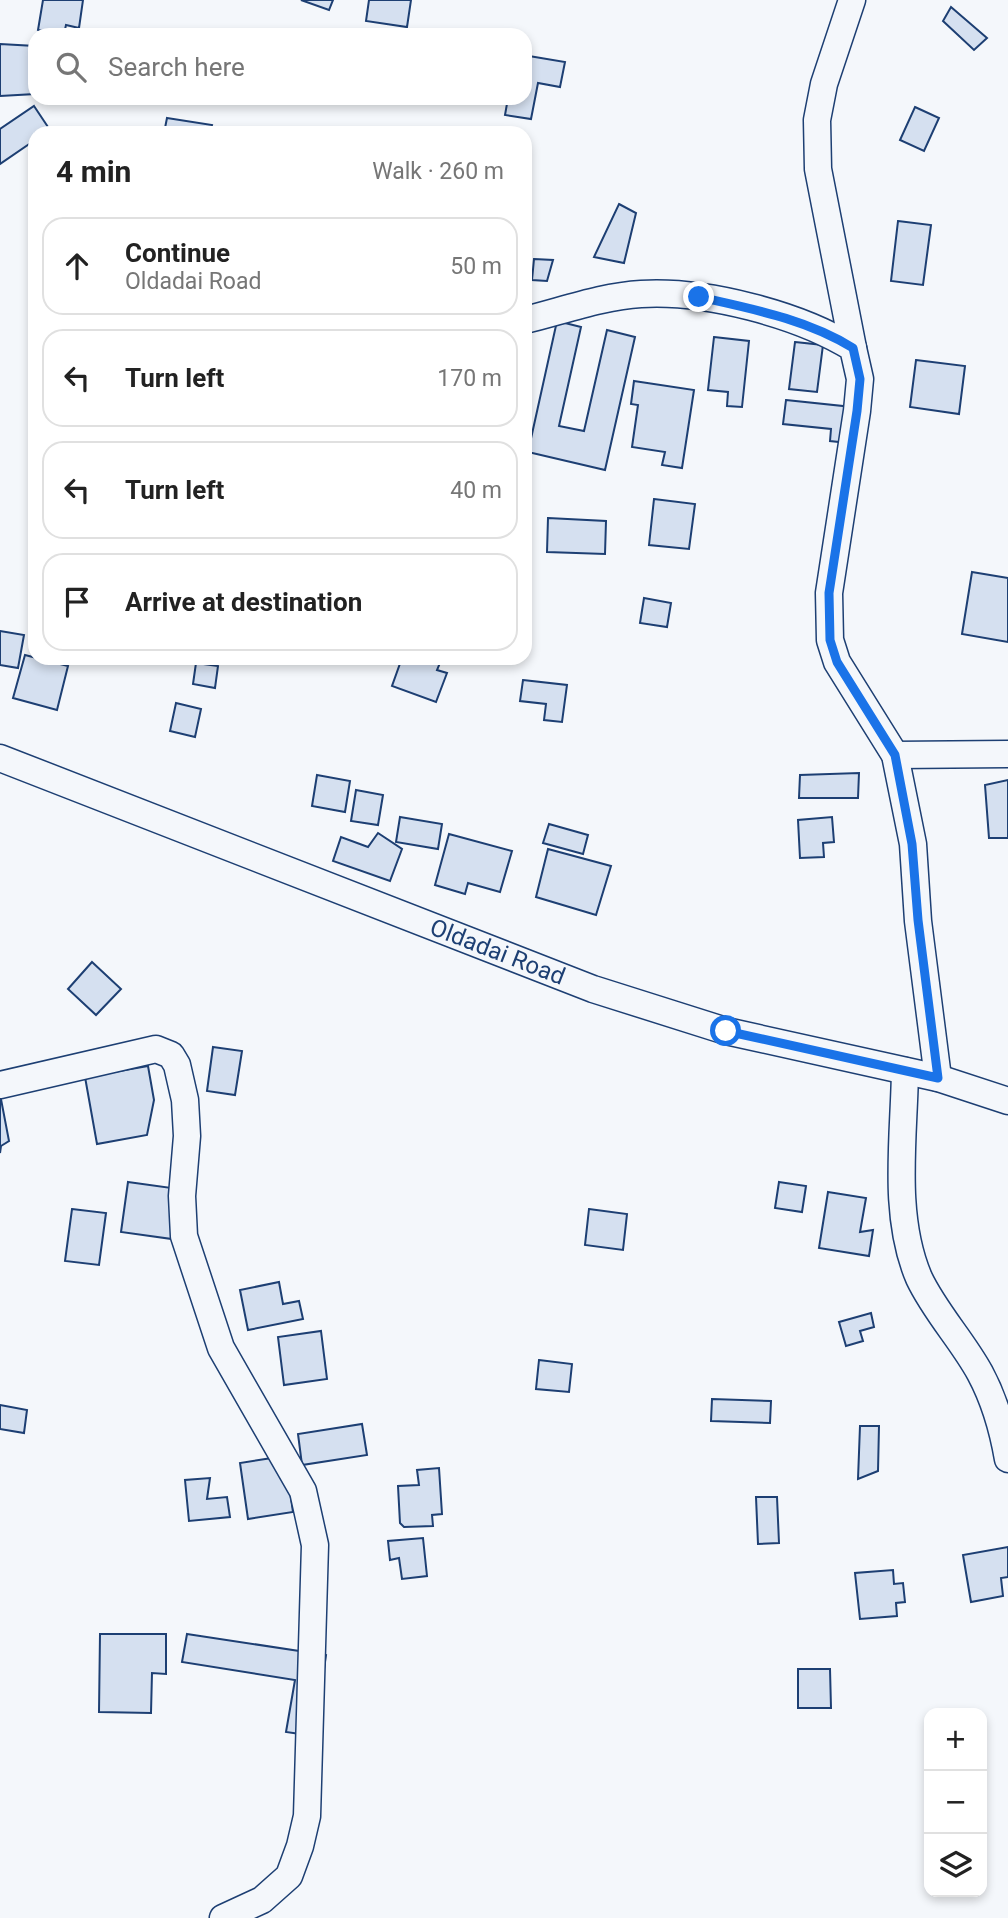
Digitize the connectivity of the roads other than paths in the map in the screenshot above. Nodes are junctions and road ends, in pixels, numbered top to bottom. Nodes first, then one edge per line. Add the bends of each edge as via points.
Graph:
1 (852, 0) edge
2 (532, 318) edge
3 (853, 348) junction
4 (1008, 754) edge
5 (895, 755) junction
6 (0, 758) edge
7 (905, 1071) junction
8 (938, 1078) junction
9 (0, 1085) edge
10 (1008, 1101) edge
11 (1008, 1459) edge
12 (223, 1918) edge

1 - 3 street via 817,120 818,169
2 - 3 street via 640,294 699,297 779,316
3 - 5 street via 860,379 829,593 830,640 837,662
4 - 5 street
5 - 8 street via 912,844
6 - 7 street, Oldadai Road via 593,989 726,1031
7 - 8 street, Oldadai Road
7 - 11 street via 906,1238 919,1278 980,1373 1004,1432
8 - 10 street, Oldadai Road
9 - 12 street via 156,1049 171,1055 187,1120 184,1236 221,1348 303,1491 316,1545 307,1816 289,1876 262,1900

